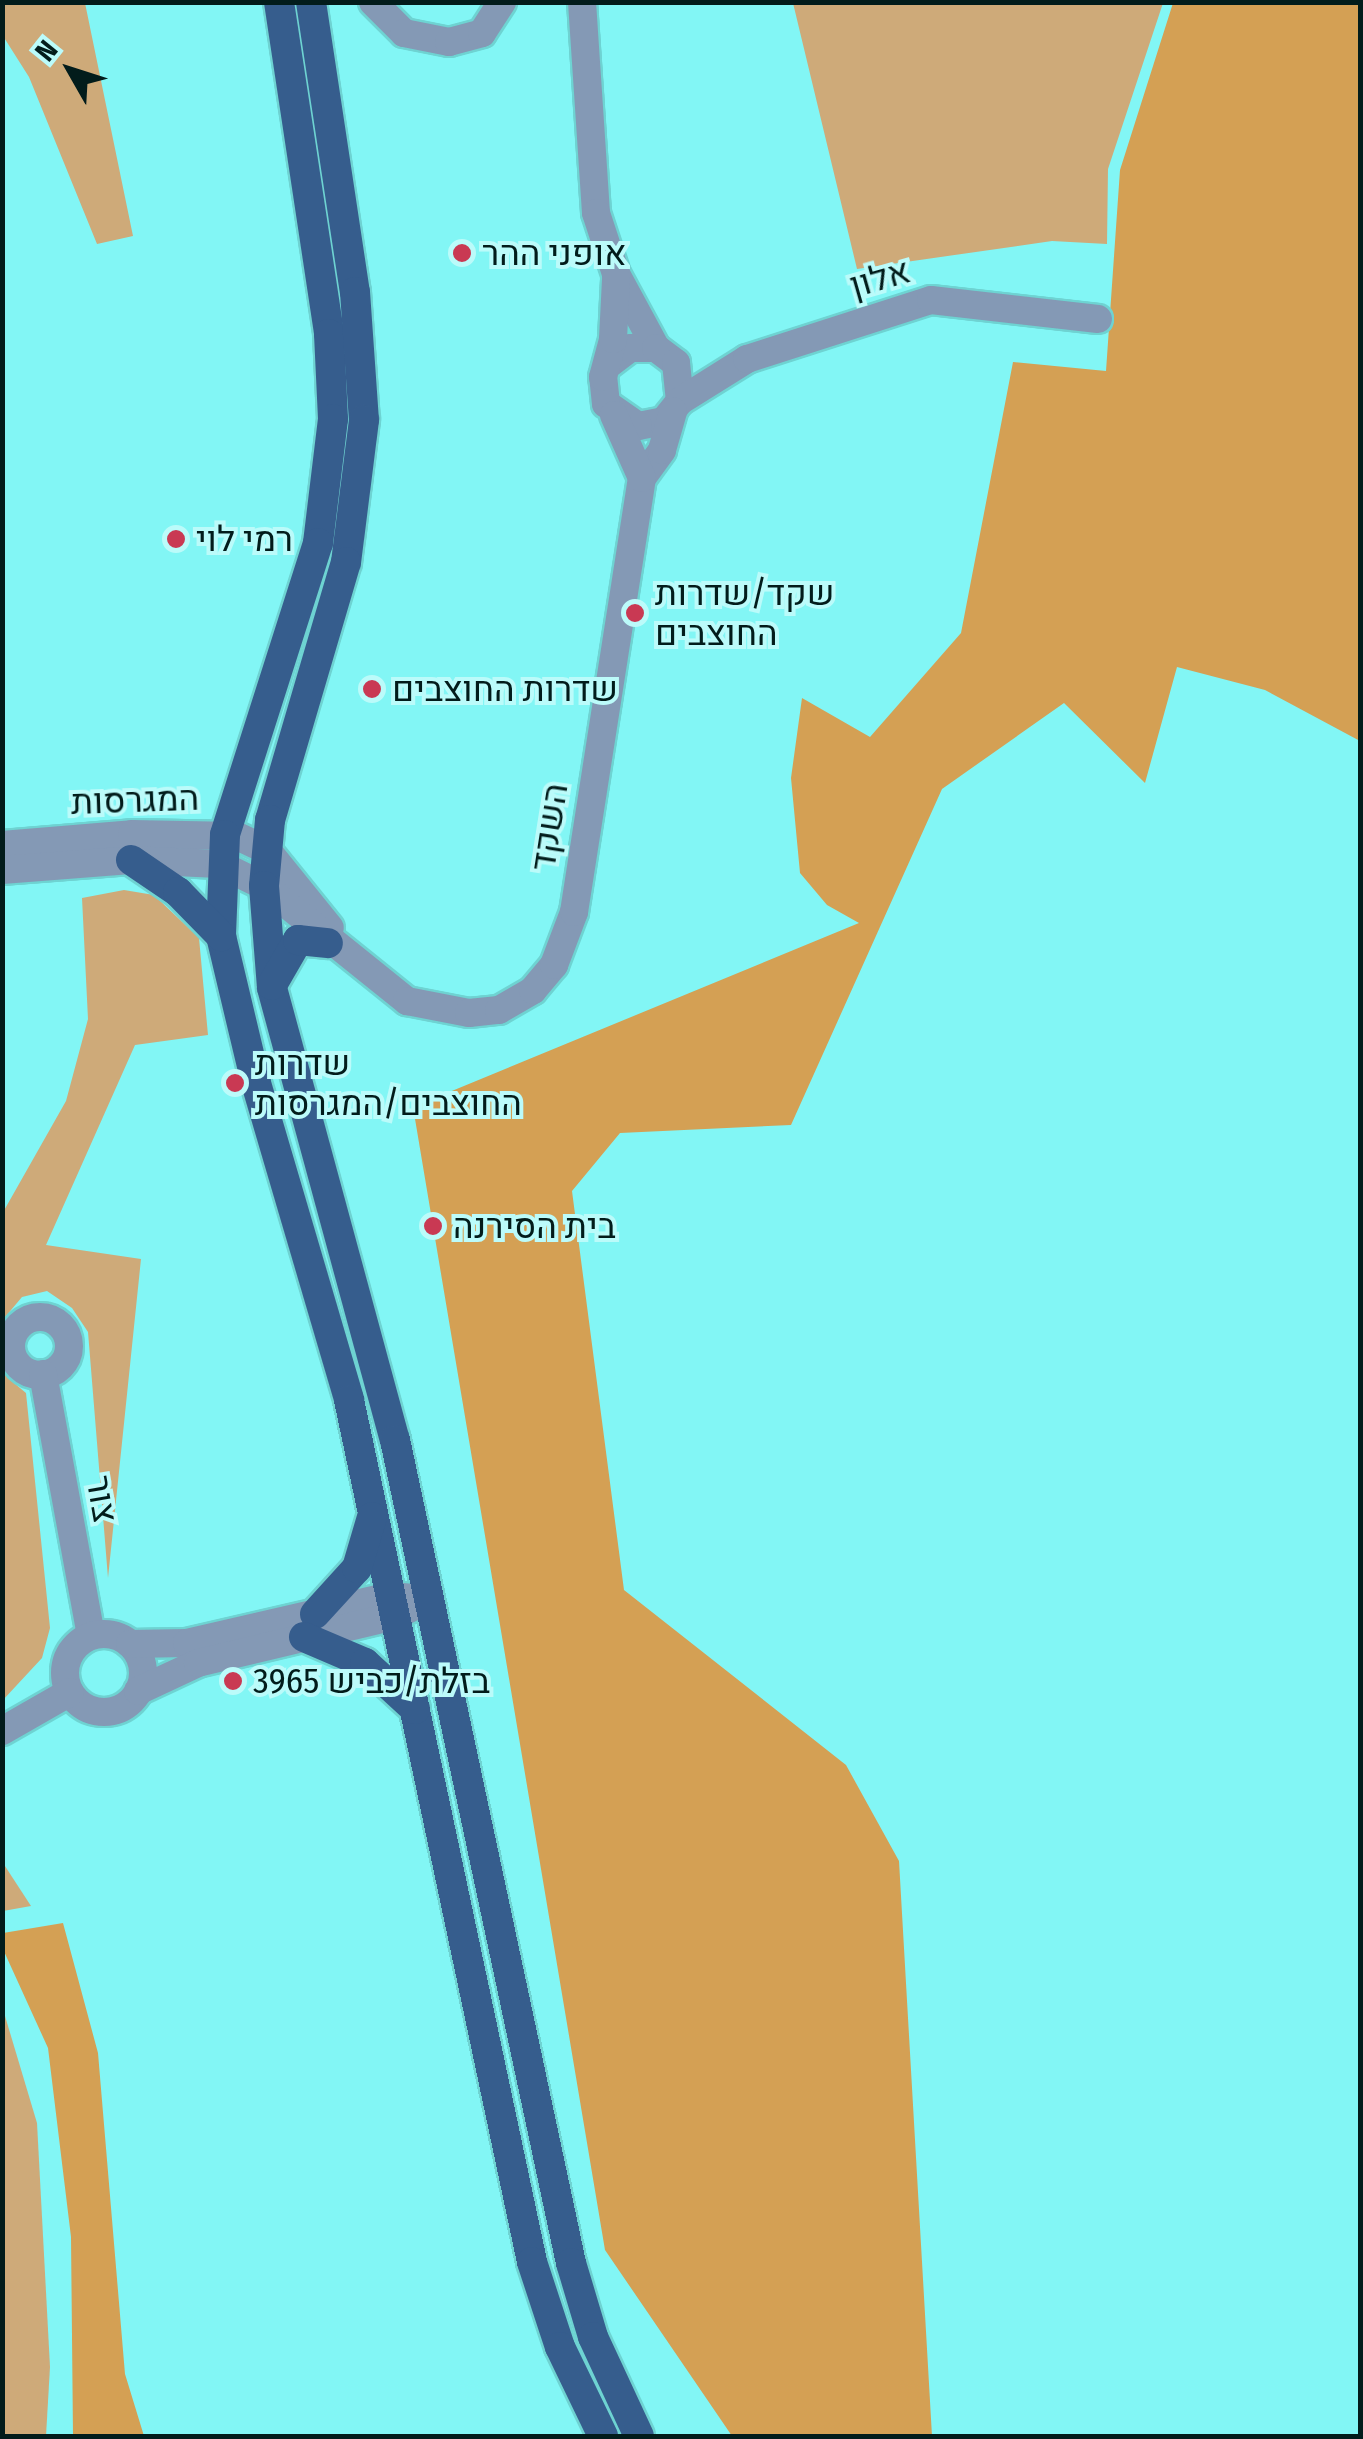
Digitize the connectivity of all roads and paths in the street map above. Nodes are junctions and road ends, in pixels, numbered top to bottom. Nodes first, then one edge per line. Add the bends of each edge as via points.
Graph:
1 (279, 2) edge
2 (311, 2) edge
3 (373, 2) edge
4 (502, 2) edge
5 (582, 2) edge
6 (616, 274) junction
7 (1098, 319) dead end
8 (662, 351) junction
9 (747, 359) junction
10 (609, 364) junction
11 (677, 407) junction
12 (614, 415) junction
13 (642, 478) junction
14 (2, 846) edge
15 (222, 849) junction
16 (267, 850) junction
17 (130, 860) junction
18 (2, 870) edge
19 (264, 886) junction
20 (221, 936) junction
21 (328, 943) junction
22 (362, 968) junction
23 (272, 988) junction
24 (43, 1374) dead end
25 (373, 1509) junction
26 (429, 1599) junction
27 (393, 1606) junction
28 (310, 1626) junction
29 (91, 1636) junction
30 (130, 1644) junction
31 (138, 1691) junction
32 (61, 1697) junction
33 (416, 1709) junction
34 (2, 1731) edge
35 (603, 2436) edge
36 (640, 2436) edge

1 - 15 main road via 330,334 333,420 318,543
2 - 16 main road via 360,340 362,461 346,562 282,765
3 - 4 street via 404,33 448,42 482,33
5 - 6 street via 590,168
6 - 8 street
6 - 10 street
7 - 9 street, אלון via 930,300
8 - 9 street, אלון via 699,362
8 - 10 street via 630,348
8 - 11 street via 681,376
9 - 11 street, אלון
10 - 12 street via 602,391
11 - 12 street via 652,426
11 - 13 street, השקד via 662,450
12 - 13 street
13 - 22 street, השקד via 574,912 554,964 515,1002 469,1013 407,1001
14 - 15 street, המגרסות
15 - 16 street, המגרסות
15 - 17 street, המגרסות
15 - 19 street, המגרסות
15 - 20 main road
16 - 19 main road
16 - 22 street, השקד
17 - 18 street, המגרסות
17 - 20 main road via 174,889
19 - 21 street, השקד
19 - 23 main road
20 - 25 main road via 256,1083 332,1334
21 - 22 street, השקד
21 - 23 main road via 298,940 282,958
23 - 26 main road via 292,1079 374,1349
24 - 29 street, צור
25 - 27 main road
25 - 28 main road via 357,1568
26 - 27 street
26 - 36 main road via 571,2263 593,2337
27 - 28 street
27 - 33 main road
28 - 30 street
28 - 31 street via 198,1662
28 - 33 main road
29 - 30 street via 112,1635
29 - 32 street via 68,1659
30 - 31 street via 142,1666
31 - 32 street via 109,1712
32 - 34 street
33 - 35 main road via 532,2262 560,2347

